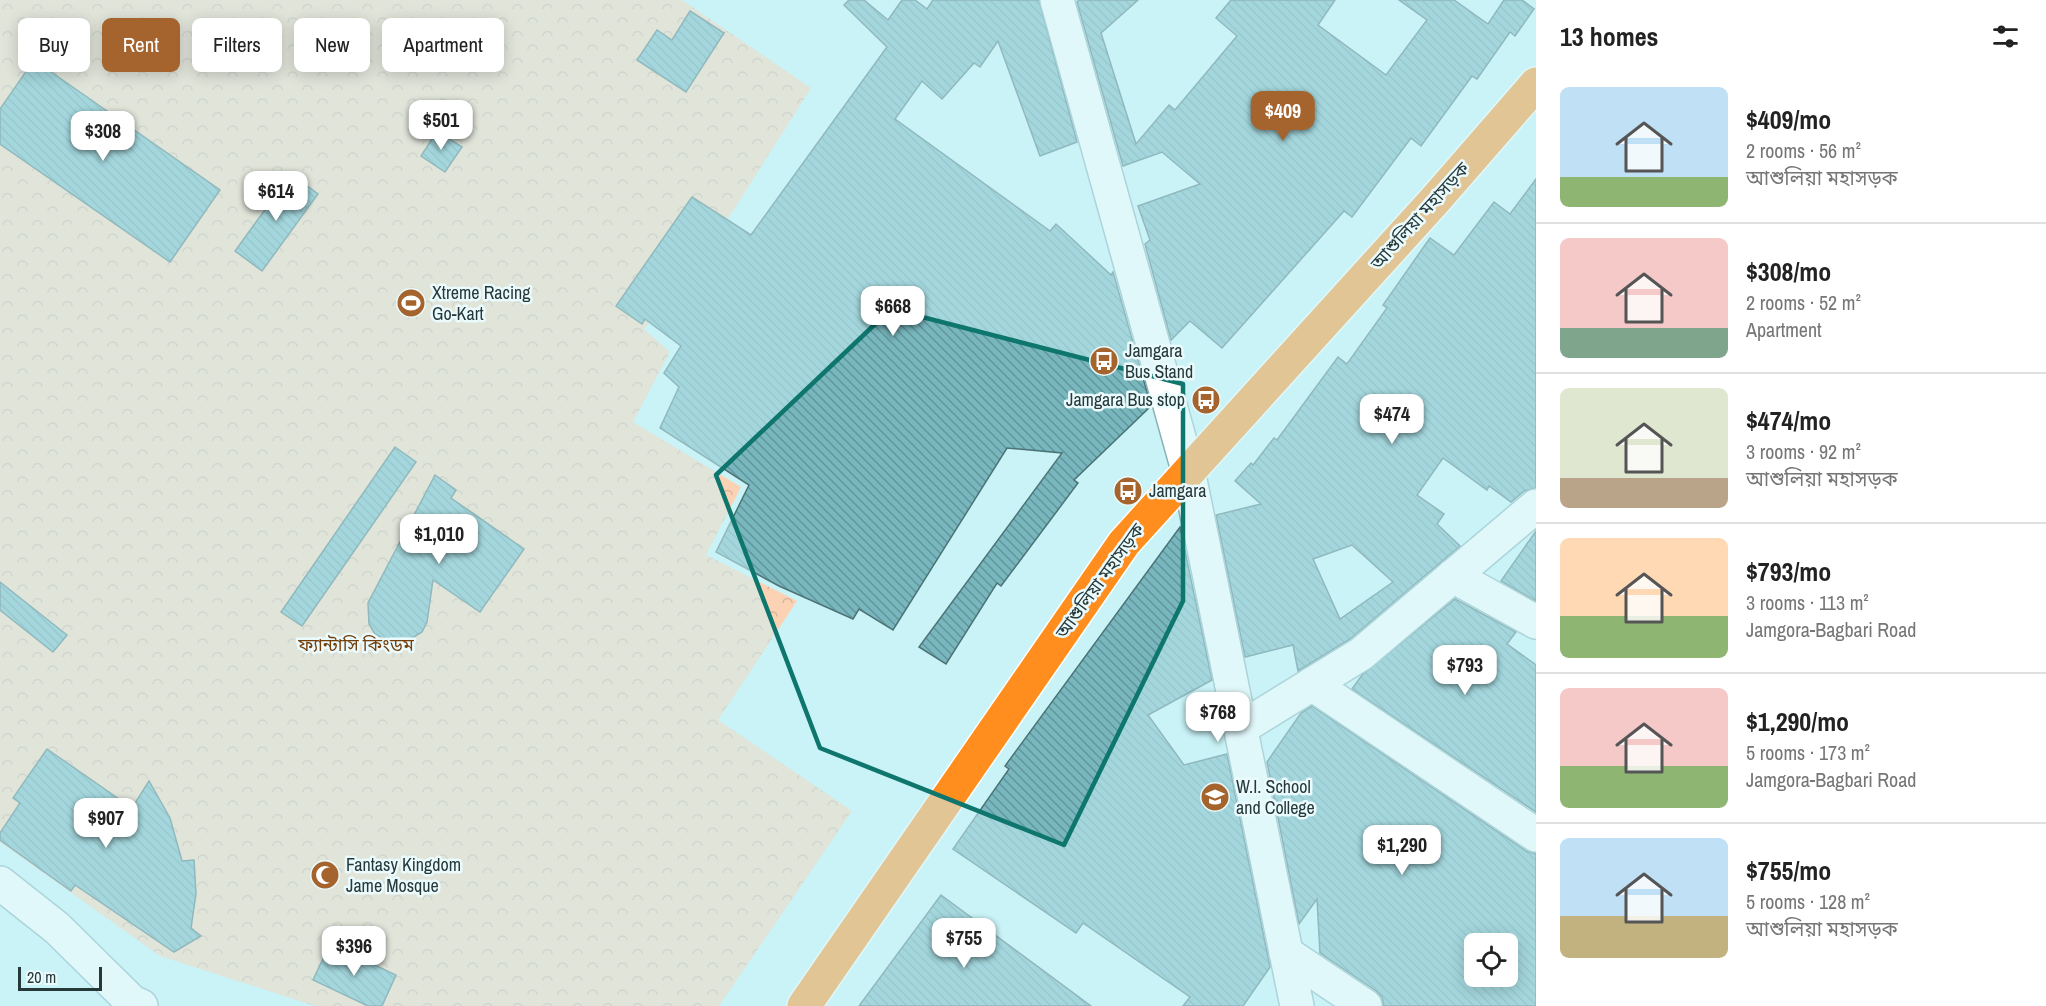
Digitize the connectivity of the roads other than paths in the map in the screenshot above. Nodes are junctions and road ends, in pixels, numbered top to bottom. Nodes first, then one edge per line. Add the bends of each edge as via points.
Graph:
1 (1057, 0) edge
2 (1536, 84) edge
3 (1188, 470) junction
4 (1536, 506) edge
5 (1453, 576) junction
6 (1536, 621) edge
7 (1312, 684) junction
8 (1240, 728) junction
9 (1536, 835) edge
10 (0, 883) edge
11 (1286, 952) junction
12 (141, 1006) edge
13 (804, 1006) edge
14 (1297, 1006) edge
15 (1365, 1006) edge

1 - 3 street
2 - 3 highway, আশুলিয়া মহাসড়ক
3 - 8 street
3 - 13 highway, আশুলিয়া মহাসড়ক via 1124,543
4 - 5 street
5 - 6 street
5 - 7 street via 1361,654
7 - 8 street
7 - 9 street
8 - 11 street
10 - 12 street via 57,928 132,1002
11 - 14 street
11 - 15 street

